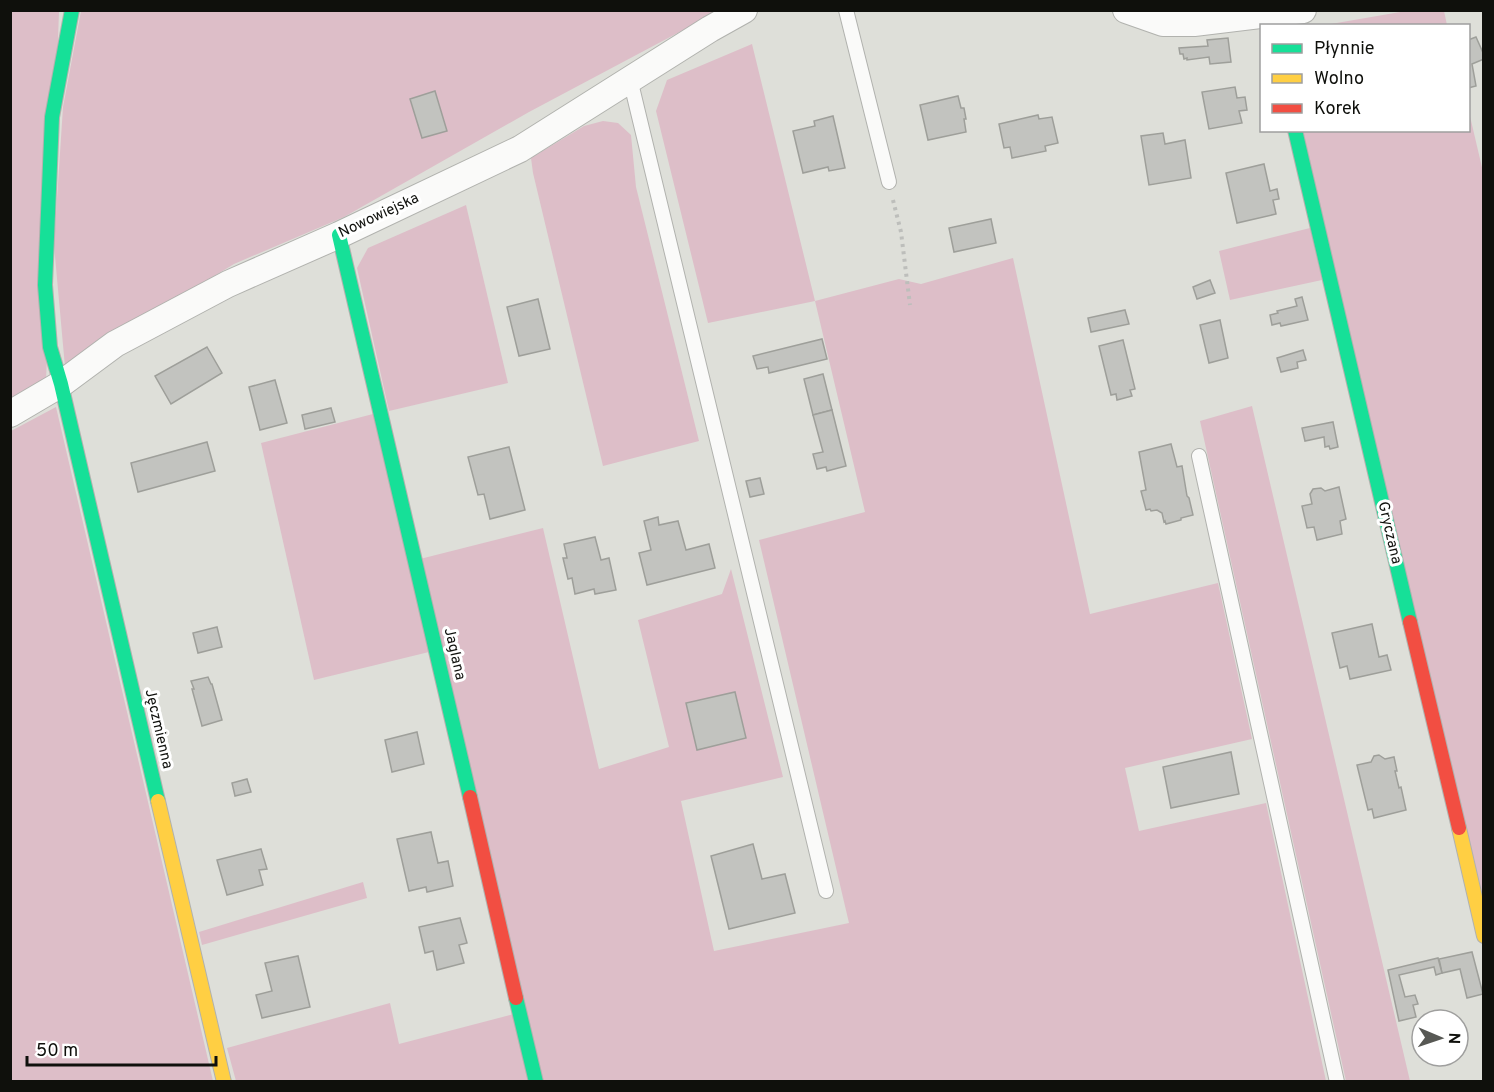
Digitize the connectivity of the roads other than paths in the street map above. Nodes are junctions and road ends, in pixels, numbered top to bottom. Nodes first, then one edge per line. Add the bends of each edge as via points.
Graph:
1 (72, 10) edge
2 (744, 10) edge
3 (846, 10) edge
4 (1126, 10) edge
5 (1303, 10) edge
6 (1269, 20) edge
7 (630, 79) junction
8 (1295, 132) edge
9 (889, 182) road end
10 (339, 235) junction
11 (61, 384) junction
12 (10, 414) edge
13 (1199, 456) dead end
14 (826, 891) dead end
15 (1484, 936) edge
16 (224, 1082) edge
17 (536, 1082) edge
18 (1337, 1082) edge

1 - 11 street, Jęczmienna via 52,117 45,285 50,347
2 - 7 street, Nowowiejska
3 - 9 lane
4 - 6 street via 1163,23
5 - 6 street
7 - 10 street, Nowowiejska via 520,149
7 - 14 lane
8 - 15 street, Gryczana
10 - 11 street, Nowowiejska via 228,284 115,344
10 - 17 street, Jaglana
11 - 12 street, Nowowiejska
11 - 16 street, Jęczmienna
13 - 18 lane

